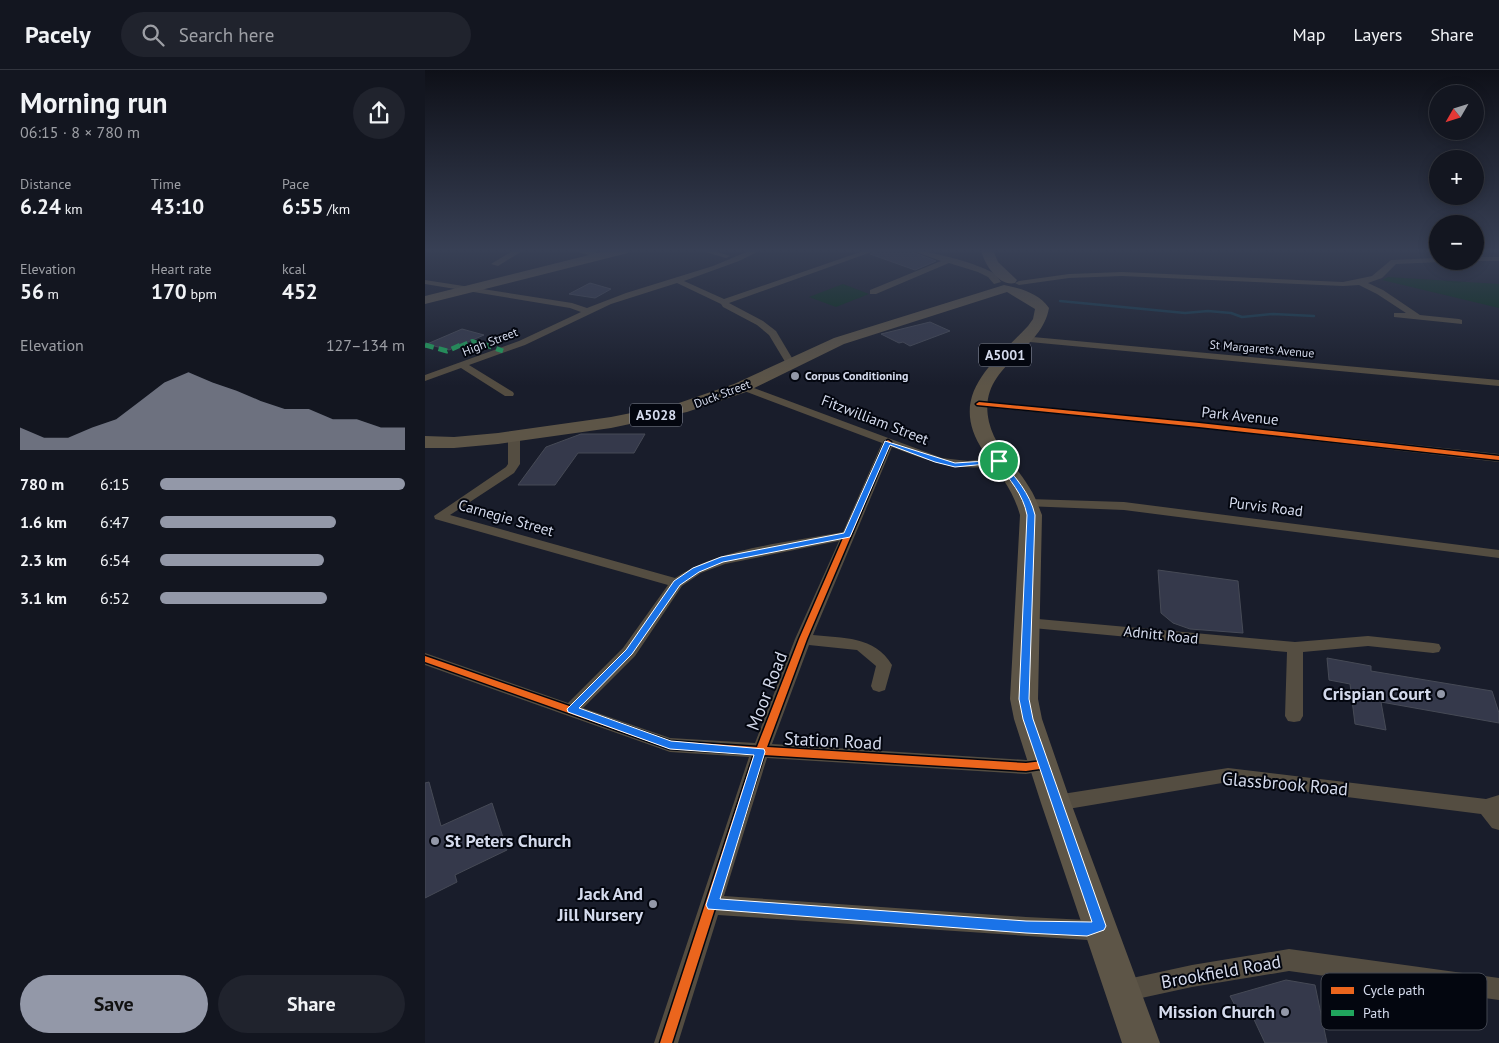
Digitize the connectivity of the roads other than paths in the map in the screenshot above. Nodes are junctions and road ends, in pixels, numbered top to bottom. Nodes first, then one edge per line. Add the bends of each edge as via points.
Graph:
1 (444, 295) edge
2 (502, 295) edge
3 (627, 295) edge
4 (709, 295) edge
5 (744, 295) edge
6 (977, 295) edge
7 (1025, 295) edge
8 (1386, 295) edge
9 (425, 300) edge
10 (725, 302) junction
11 (587, 311) junction
12 (1397, 315) dead end
13 (1417, 317) junction
14 (1459, 322) dead end
15 (1022, 339) junction
16 (790, 363) junction
17 (463, 365) junction
18 (425, 378) edge
19 (1499, 383) edge
20 (743, 387) junction
21 (509, 394) dead end
22 (979, 404) junction
23 (514, 436) junction
24 (425, 442) edge
25 (888, 442) junction
26 (1499, 458) edge
27 (999, 461) junction
28 (1029, 503) junction
29 (847, 535) junction
30 (1499, 554) edge
31 (677, 583) junction
32 (1027, 624) junction
33 (803, 639) junction
34 (1295, 647) junction
35 (1433, 648) dead end
36 (425, 659) edge
37 (879, 686) dead end
38 (572, 709) junction
39 (1294, 716) dead end
40 (760, 752) junction
41 (1043, 765) junction
42 (1055, 803) junction
43 (1492, 805) edge
44 (1499, 822) edge
45 (712, 905) junction
46 (1099, 926) junction
47 (1383, 973) edge
48 (1123, 991) junction
49 (666, 1043) edge
50 (1141, 1043) edge

1 - 9 main road
2 - 11 street
3 - 11 street, High Street
4 - 10 street
5 - 10 street
6 - 16 main road, Duck Street / A5028 via 821,348
7 - 15 main road, A5001 via 1042,308 1040,320
8 - 13 street
10 - 16 street via 773,333
11 - 17 street, High Street via 587,314 548,332
12 - 13 street
13 - 14 street
15 - 19 street, St Margarets Avenue
15 - 22 main road, A5001 via 989,373 980,392
16 - 20 main road, Duck Street / A5028
17 - 18 street, High Street
17 - 21 street
20 - 23 main road, Duck Street / A5028 via 705,402 643,418
20 - 25 street, Fitzwilliam Street
22 - 26 street, Park Avenue
22 - 27 main road, A5001 via 982,430
23 - 24 main road, Duck Street / A5028 via 465,442
23 - 31 street, Carnegie Street via 514,464 510,470 440,516
25 - 27 street, Fitzwilliam Street via 955,465
25 - 29 street, Moor Road
27 - 28 main road, A5001
28 - 30 street, Purvis Road via 1124,506
28 - 32 main road, A5001
29 - 31 street via 721,560 696,570
29 - 33 street, Moor Road
31 - 38 street via 629,652
32 - 34 street, Adnitt Road
32 - 41 main road, A5001 via 1024,699
33 - 37 street via 860,645 868,649 884,665
33 - 40 street, Moor Road
34 - 35 street, Adnitt Road via 1368,641
34 - 39 street
36 - 38 street, Station Road
38 - 40 street, Station Road via 670,745
40 - 41 street, Station Road via 1026,767
40 - 45 street, Moor Road
41 - 42 main road, A5001
42 - 43 street, Glassbrook Road via 1228,775
42 - 46 main road, A5001
43 - 44 street, Glassbrook Road
45 - 46 street via 1026,927 1087,930
45 - 49 street, Moor Road
46 - 48 main road, A5001
47 - 48 street, Brookfield Road via 1289,960
48 - 50 main road, A5001

